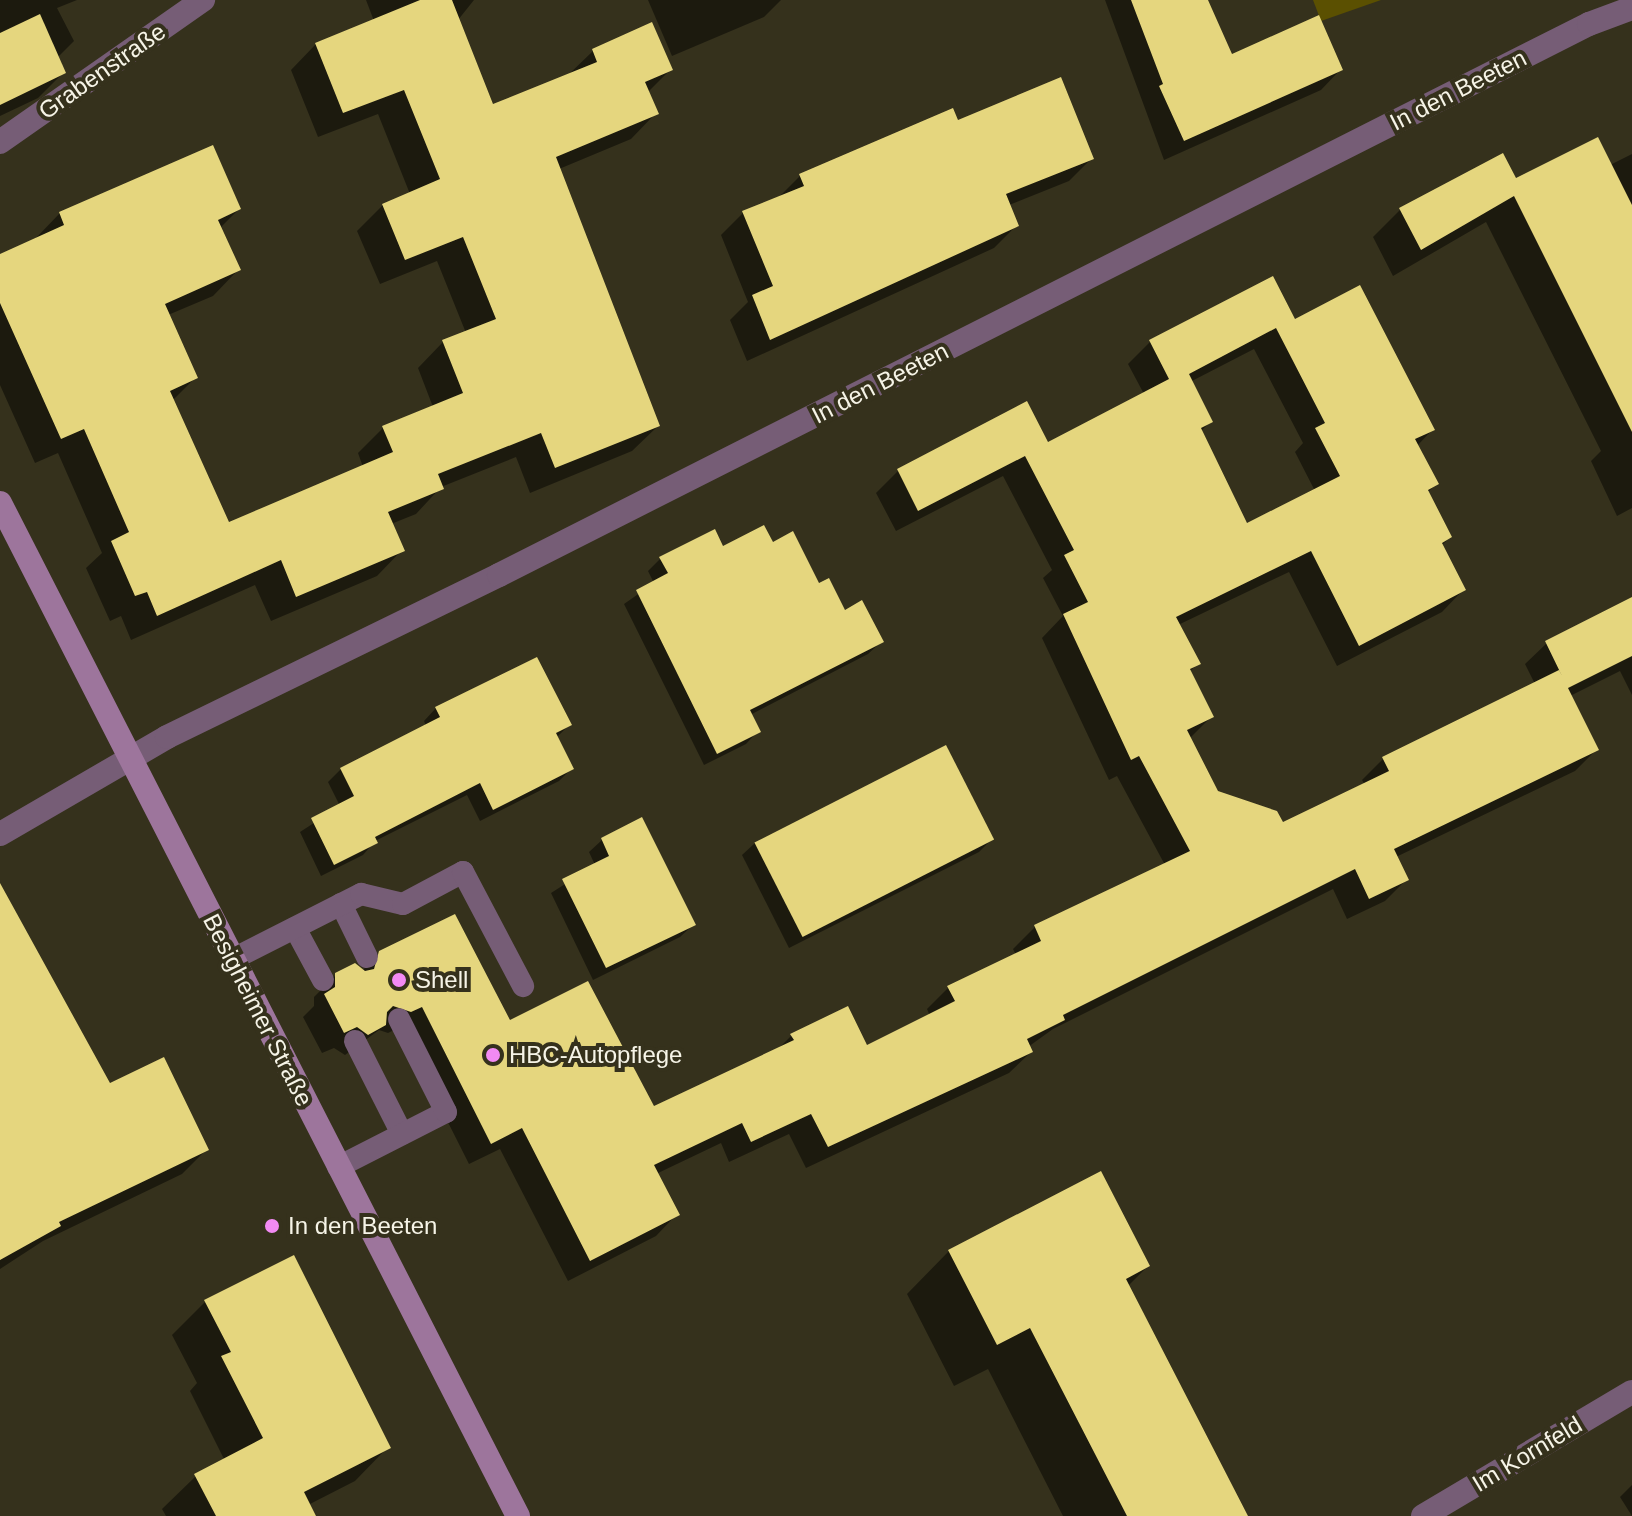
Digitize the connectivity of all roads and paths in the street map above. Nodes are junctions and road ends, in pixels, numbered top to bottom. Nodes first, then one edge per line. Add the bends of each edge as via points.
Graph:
1 (203, 0) edge
2 (1632, 8) edge
3 (0, 142) edge
4 (0, 503) edge
5 (131, 762) junction
6 (0, 834) edge
7 (341, 904) junction
8 (295, 928) junction
9 (367, 957) dead end
10 (233, 959) junction
11 (323, 980) dead end
12 (523, 986) dead end
13 (399, 1019) dead end
14 (355, 1041) dead end
15 (402, 1134) junction
16 (338, 1167) junction
17 (1632, 1392) edge
18 (518, 1516) edge
19 (1423, 1516) edge

1 - 3 street, Grabenstraße
2 - 5 street, In den Beeten via 1575,31 167,737
4 - 5 main road, Besigheimer Straße
5 - 6 street, In den Beeten
5 - 10 main road, Besigheimer Straße
7 - 8 lane
7 - 9 lane
7 - 12 lane via 361,894 403,904 463,872
8 - 10 lane
8 - 11 lane
10 - 16 main road, Besigheimer Straße
13 - 15 lane via 446,1112
14 - 15 lane
15 - 16 lane
16 - 18 main road, Besigheimer Straße
17 - 19 street, Im Kornfeld

